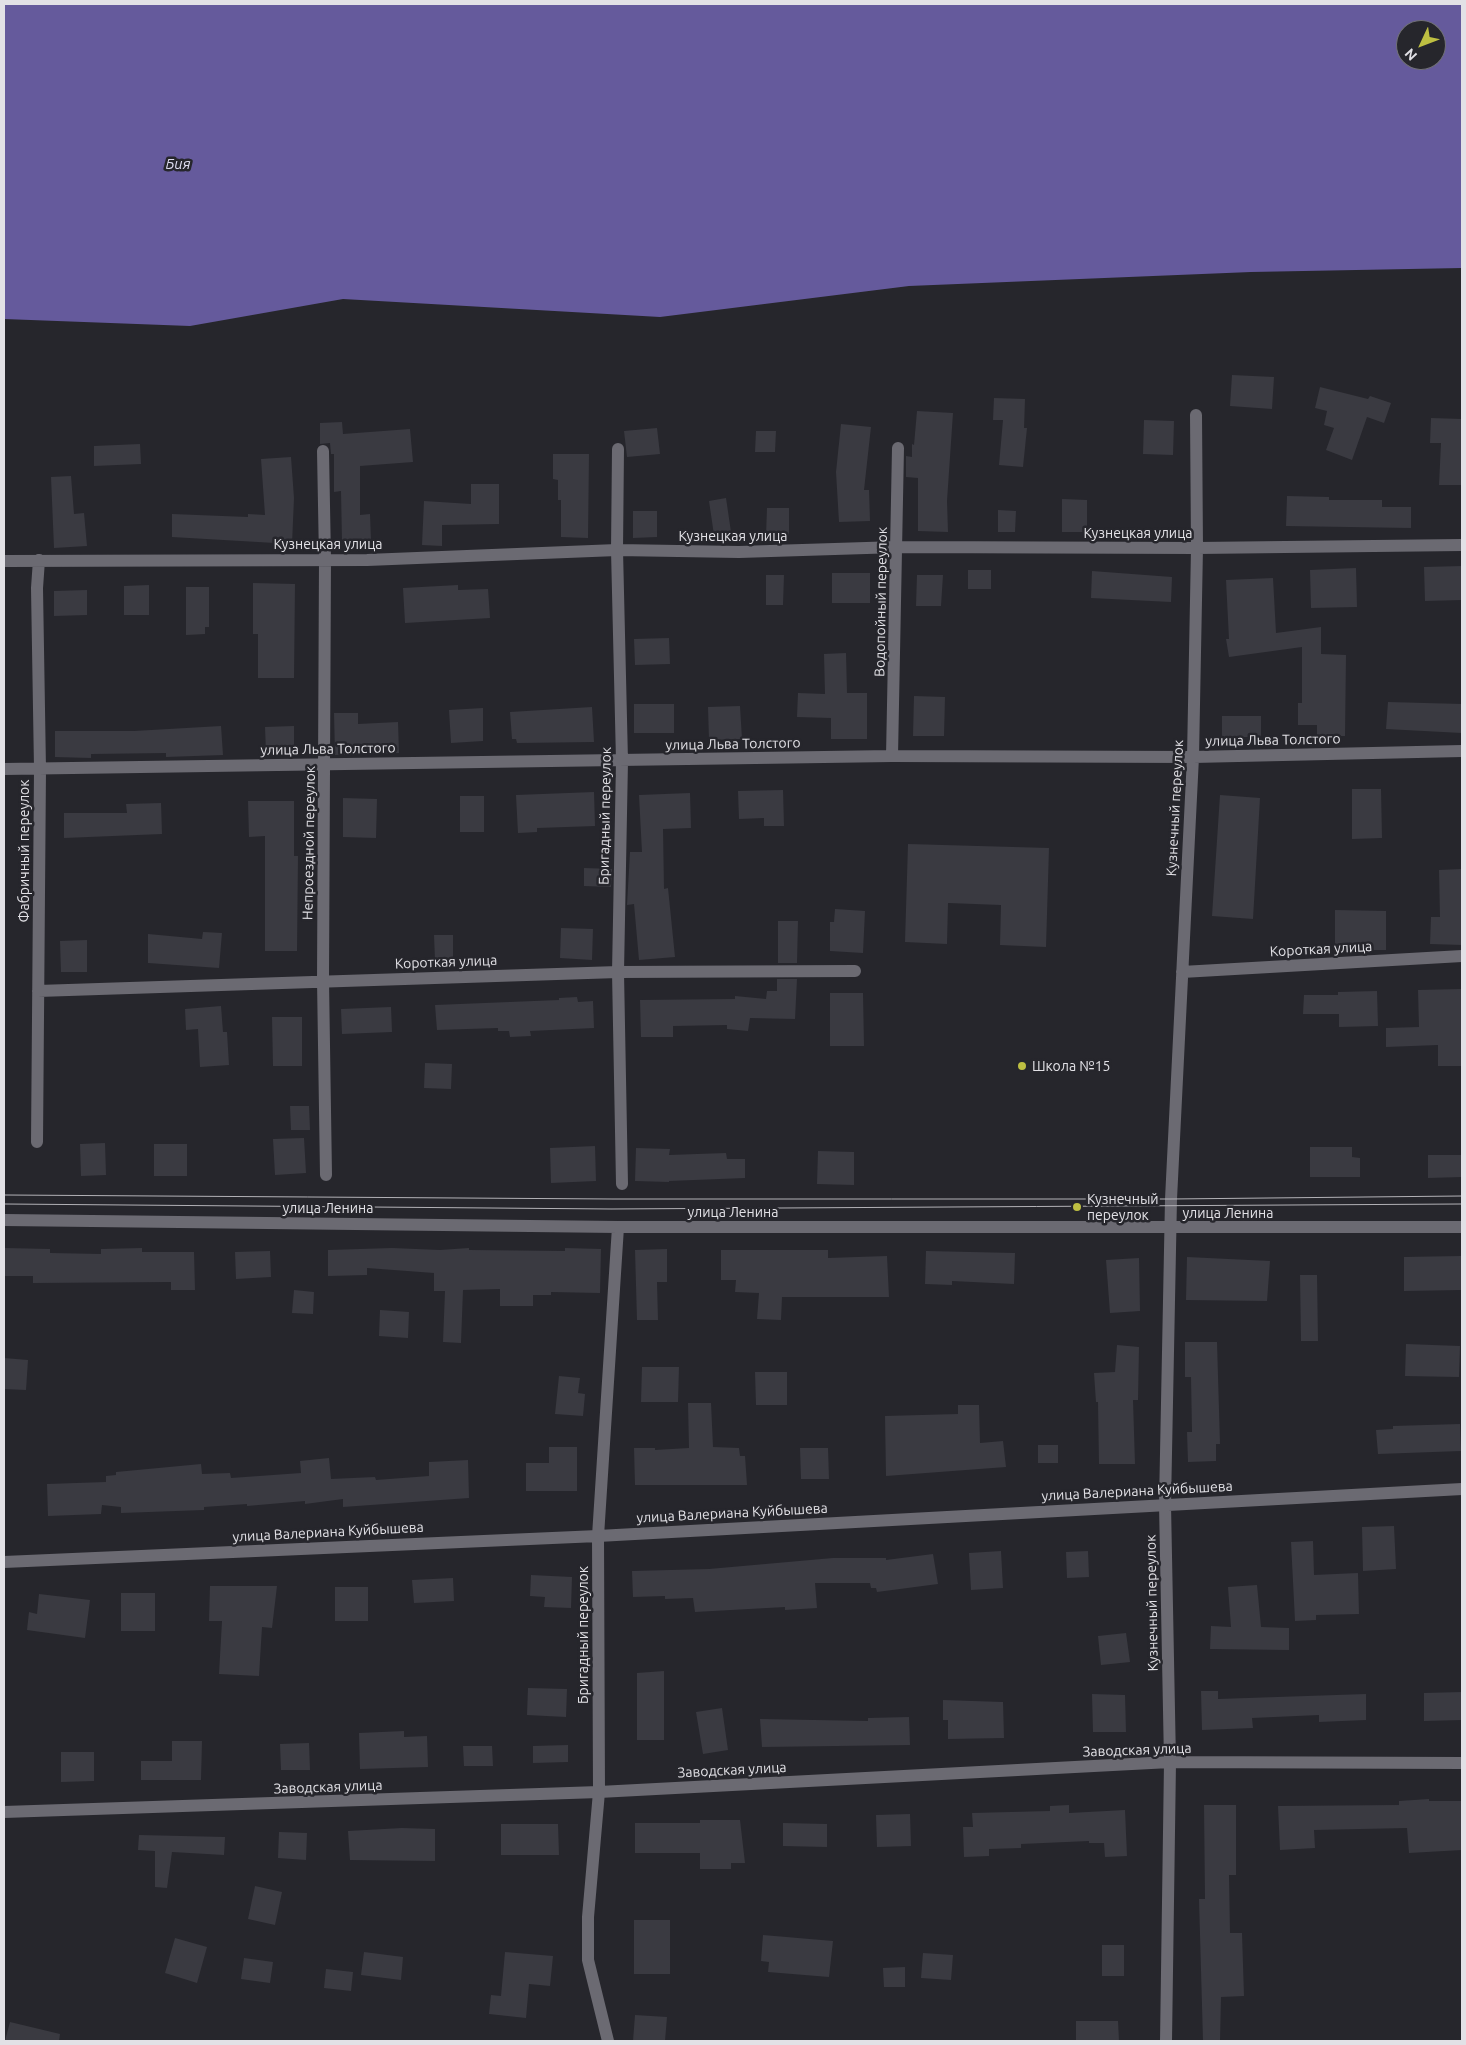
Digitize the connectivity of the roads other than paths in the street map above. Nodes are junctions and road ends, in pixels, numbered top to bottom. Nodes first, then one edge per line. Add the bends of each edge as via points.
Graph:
1 (1196, 415) dead end
2 (898, 448) dead end
3 (618, 449) dead end
4 (324, 451) dead end
5 (1462, 544) edge
6 (898, 547) junction
7 (1197, 548) junction
8 (617, 550) junction
9 (39, 560) junction
10 (326, 560) junction
11 (4, 561) edge
12 (1462, 751) edge
13 (892, 756) junction
14 (1193, 757) junction
15 (622, 761) junction
16 (324, 764) junction
17 (4, 769) edge
18 (40, 769) junction
19 (1462, 956) edge
20 (855, 971) dead end
21 (618, 972) junction
22 (1182, 972) junction
23 (323, 980) junction
24 (38, 991) junction
25 (37, 1142) dead end
26 (326, 1175) dead end
27 (622, 1184) dead end
28 (4, 1220) edge
29 (1462, 1226) edge
30 (618, 1227) junction
31 (1171, 1228) junction
32 (1462, 1489) edge
33 (1164, 1504) junction
34 (598, 1536) junction
35 (4, 1562) edge
36 (1170, 1762) junction
37 (1462, 1762) edge
38 (599, 1792) junction
39 (4, 1812) edge
40 (608, 2041) edge
41 (1166, 2041) edge

1 - 7 street, Кузнечный переулок
2 - 6 street, Водопойный переулок
3 - 8 street, Бригадный переулок
4 - 10 street, Непроездной переулок
5 - 7 street, Кузнецкая улица
6 - 7 street, Кузнецкая улица
6 - 8 street, Кузнецкая улица via 739,552
6 - 13 street, Водопойный переулок
7 - 14 street, Кузнечный переулок
8 - 10 street, Кузнецкая улица
8 - 15 street, Бригадный переулок
9 - 10 street, Кузнецкая улица
9 - 11 street, Кузнецкая улица
9 - 18 street, Фабричный переулок
10 - 16 street, Непроездной переулок
12 - 14 street, улица Льва Толстого
13 - 14 street, улица Льва Толстого
13 - 15 street, улица Льва Толстого
14 - 22 street, Кузнечный переулок
15 - 16 street, улица Льва Толстого
15 - 21 street, Бригадный переулок
16 - 18 street, улица Льва Толстого
16 - 23 street, Непроездной переулок
17 - 18 street, улица Льва Толстого
18 - 24 street, Фабричный переулок
19 - 22 street, Короткая улица
20 - 21 street, Короткая улица
21 - 23 street, Короткая улица
21 - 27 street, Бригадный переулок
22 - 31 street, Кузнечный переулок
23 - 24 street, Короткая улица
23 - 26 street, Непроездной переулок
24 - 25 street, Фабричный переулок
28 - 30 street, улица Ленина
29 - 31 street, улица Ленина
30 - 31 street, улица Ленина
30 - 34 street, Бригадный переулок
31 - 33 street, Кузнечный переулок
32 - 33 street, улица Валериана Куйбышева
33 - 34 street, улица Валериана Куйбышева
33 - 36 street, Кузнечный переулок
34 - 35 street, улица Валериана Куйбышева
34 - 38 street, Бригадный переулок
36 - 37 street, Заводская улица
36 - 38 street, Заводская улица
36 - 41 street, Кузнечный переулок
38 - 39 street, Заводская улица
38 - 40 street, Бригадный переулок via 588,1917 588,1960

